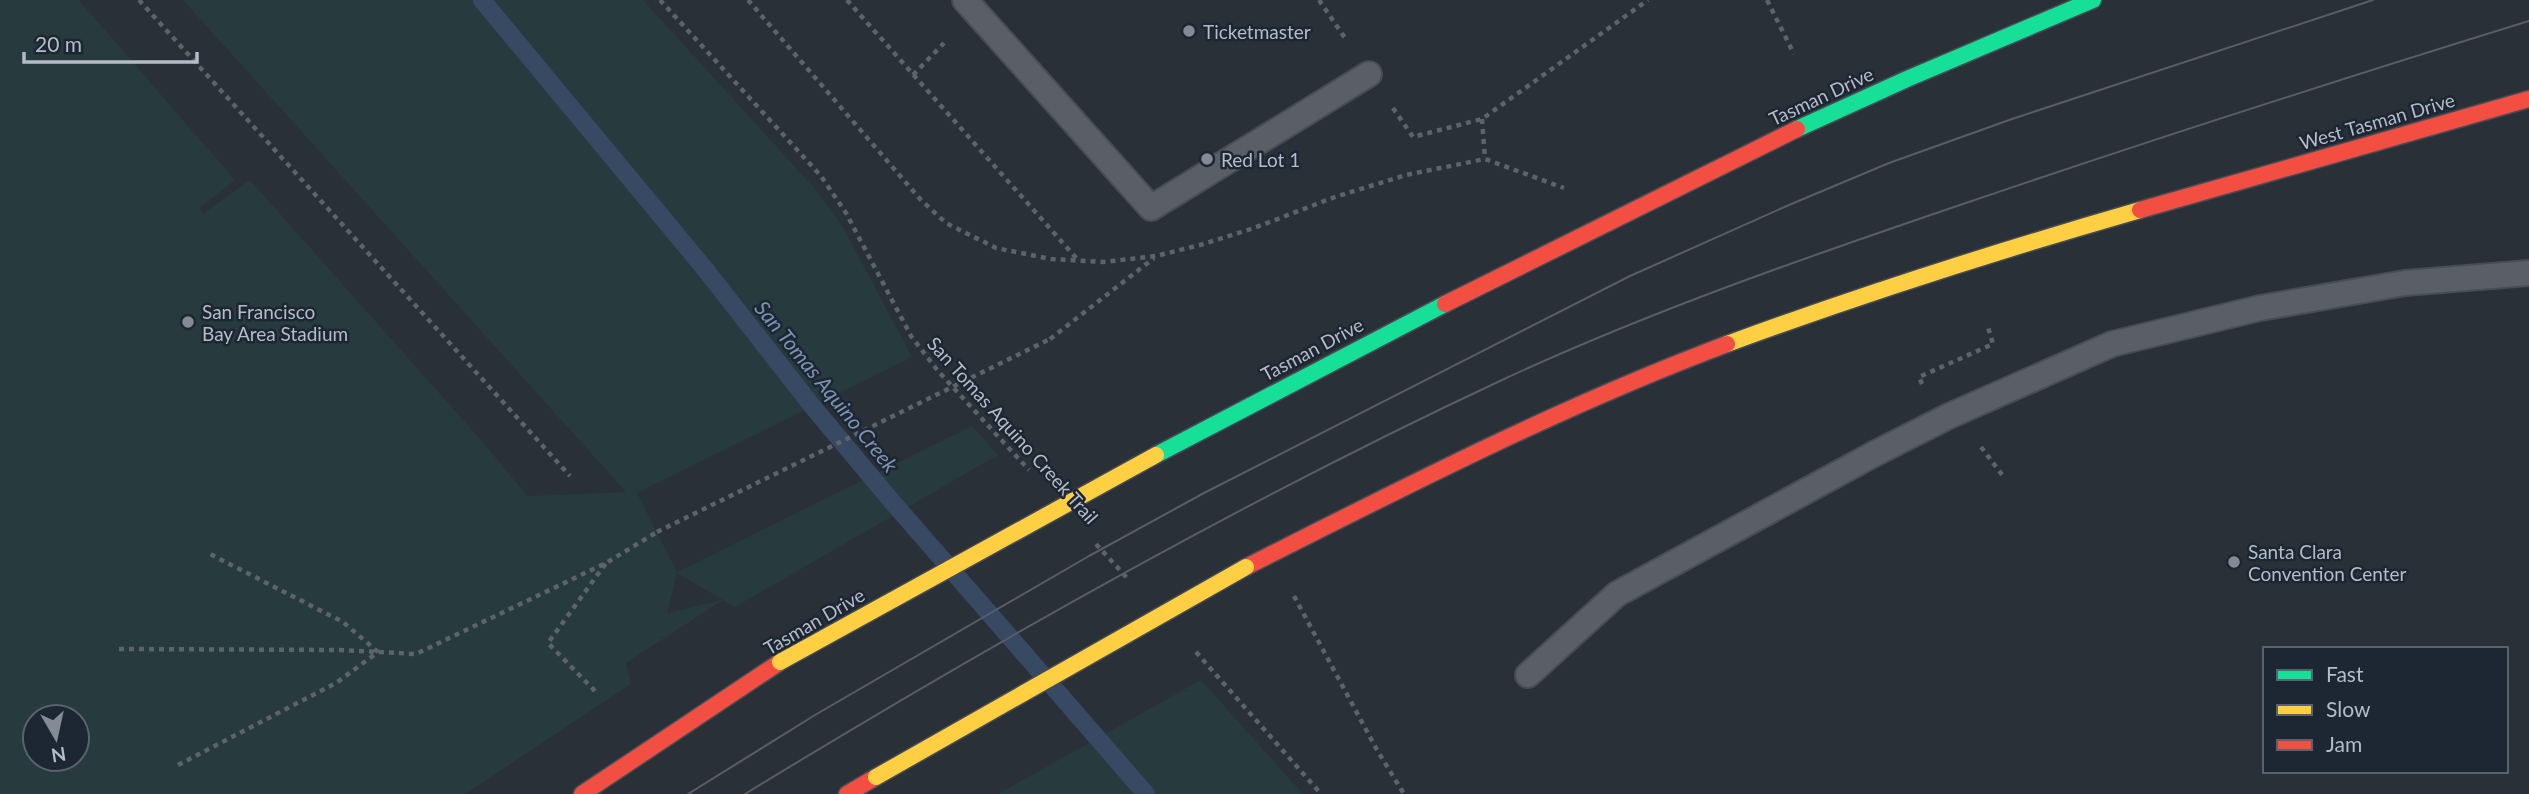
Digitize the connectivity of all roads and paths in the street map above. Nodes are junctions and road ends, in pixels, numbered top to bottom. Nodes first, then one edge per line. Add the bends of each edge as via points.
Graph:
1 (139, 0) edge
2 (660, 0) edge
3 (846, 0) edge
4 (965, 0) edge
5 (1319, 0) edge
6 (1648, 0) edge
7 (1767, 0) edge
8 (2093, 0) edge
9 (1794, 54) dead end
10 (1369, 74) junction
11 (2529, 99) edge
12 (1482, 119) junction
13 (1534, 176) dead end
14 (1156, 256) dead end
15 (1079, 261) dead end
16 (2529, 273) edge
17 (1988, 327) dead end
18 (1924, 387) dead end
19 (1980, 446) dead end
20 (1031, 473) dead end
21 (570, 476) dead end
22 (2003, 476) dead end
23 (1087, 534) dead end
24 (208, 553) dead end
25 (606, 563) junction
26 (1133, 584) dead end
27 (1303, 613) dead end
28 (1189, 645) dead end
29 (119, 649) dead end
30 (378, 652) junction
31 (1528, 675) dead end
32 (595, 691) dead end
33 (178, 765) dead end
34 (582, 794) edge
35 (847, 794) edge
36 (1321, 794) edge
37 (1404, 794) edge

1 - 21 path
2 - 20 path, San Tomas Aquino Creek Trail via 821,176 846,213 911,336
3 - 15 path
4 - 10 lane via 1151,208
5 - 10 path
6 - 12 path
7 - 9 path
8 - 34 main road, Tasman Drive, bridge via 1799,128 1437,307 780,662
10 - 12 path via 1413,137
11 - 35 main road, West Tasman Drive, bridge via 1988,254 1664,368 1439,470 1246,567
12 - 13 path via 1485,159
14 - 25 path, bridge via 1050,339 657,532
16 - 31 lane via 2405,284 2260,307 2112,344 1949,416 1617,594
17 - 18 path via 1993,344 1919,377
19 - 22 path
23 - 26 path, San Tomas Aquino Creek Trail
24 - 30 path via 343,622
25 - 30 path via 416,654
25 - 32 path via 548,643
27 - 37 path
28 - 36 path
29 - 30 path
30 - 33 path via 336,683

